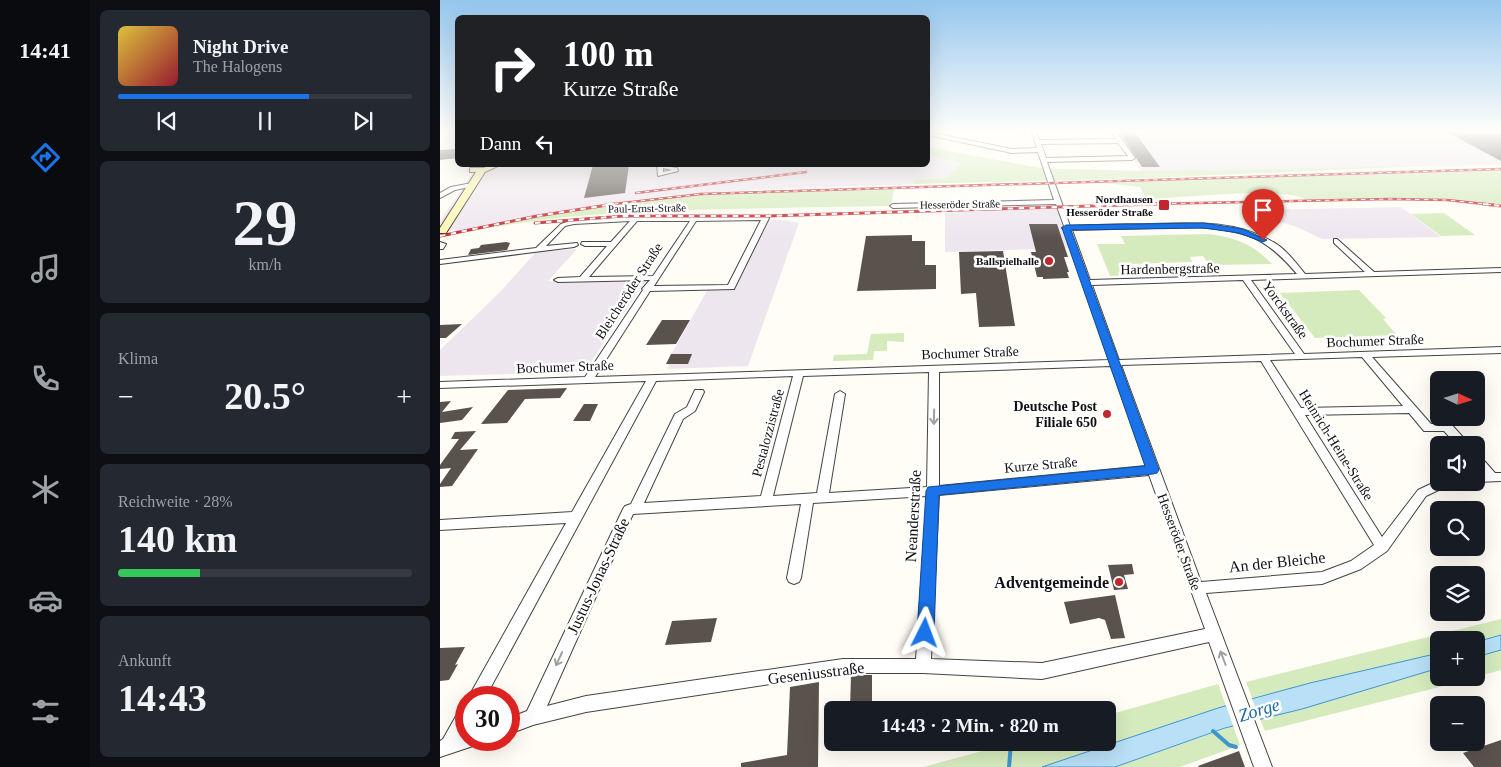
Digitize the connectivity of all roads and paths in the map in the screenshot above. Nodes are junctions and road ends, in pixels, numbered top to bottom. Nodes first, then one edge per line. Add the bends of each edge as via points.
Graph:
1 (1046, 166) edge
2 (480, 168) edge
3 (472, 185) junction
4 (440, 196) edge
5 (1058, 202) junction
6 (893, 206) dead end
7 (694, 218) junction
8 (635, 219) junction
9 (1066, 228) junction
10 (443, 231) dead end
11 (1337, 241) dead end
12 (585, 244) dead end
13 (613, 244) junction
14 (574, 245) dead end
15 (539, 249) junction
16 (440, 262) edge
17 (1501, 271) edge
18 (1373, 275) junction
19 (653, 278) junction
20 (1304, 278) junction
21 (583, 279) junction
22 (1246, 279) junction
23 (558, 280) dead end
24 (1087, 283) junction
25 (646, 289) junction
26 (1496, 350) edge
27 (1365, 355) junction
28 (1302, 357) junction
29 (1264, 358) junction
30 (1501, 360) edge
31 (1116, 362) junction
32 (934, 368) junction
33 (800, 372) junction
34 (653, 377) junction
35 (588, 380) junction
36 (440, 385) edge
37 (698, 392) dead end
38 (840, 394) dead end
39 (1412, 409) junction
40 (1297, 412) junction
41 (1456, 436) edge
42 (1485, 467) edge
43 (1153, 470) junction
44 (1497, 477) edge
45 (1430, 489) edge
46 (932, 491) junction
47 (808, 498) junction
48 (822, 498) junction
49 (766, 501) junction
50 (635, 509) junction
51 (576, 517) junction
52 (440, 525) edge
53 (1382, 547) junction
54 (794, 578) dead end
55 (1196, 588) junction
56 (1213, 634) junction
57 (923, 666) junction
58 (483, 686) edge
59 (533, 717) junction
60 (520, 722) edge
61 (455, 731) edge
62 (444, 747) edge
63 (1263, 767) edge

1 - 5 street, Hesseröder Straße
2 - 3 main road
3 - 4 street via 454,188
3 - 10 main road
5 - 6 street, Hesseröder Straße
5 - 9 street, Hesseröder Straße
7 - 8 street, Paul-Ernst-Straße
7 - 19 street, Bleicheröder Straße
7 - 25 street, Paul-Ernst-Straße via 766,218 731,287
8 - 13 street
8 - 15 street, Paul-Ernst-Straße via 563,225
9 - 20 street via 1191,225 1228,228 1272,245
9 - 24 street, Hesseröder Straße
11 - 18 street
12 - 13 street
13 - 21 street
14 - 15 street
15 - 16 street
17 - 18 street, Hardenbergstraße
18 - 20 street, Hardenbergstraße
19 - 21 street
19 - 25 street, Bleicheröder Straße
20 - 22 street, Hardenbergstraße
21 - 23 street
22 - 24 street, Hardenbergstraße
22 - 28 street, Yorckstraße
24 - 31 street, Hesseröder Straße
25 - 35 street, Bleicheröder Straße
26 - 27 street, Bochumer Straße
26 - 30 street
27 - 28 street, Bochumer Straße
27 - 39 street
28 - 29 street, Bochumer Straße
29 - 31 street, Bochumer Straße
29 - 40 street, Heinrich-Heine-Straße
31 - 32 street, Bochumer Straße
31 - 43 street, Hesseröder Straße
32 - 33 street, Bochumer Straße
32 -> 46 street, Neanderstraße
33 - 34 street, Bochumer Straße
33 - 49 street, Pestalozzistraße
34 - 35 street, Bochumer Straße
34 - 51 street
35 - 36 street, Bochumer Straße
37 - 50 street, Justus-Jonas-Straße via 691,409 679,417
38 - 48 street
39 - 40 street
39 - 41 street via 1428,428 1448,427
40 - 53 street, Heinrich-Heine-Straße
42 - 44 street
43 - 46 street, Kurze Straße
43 - 55 street, Hesseröder Straße
45 - 53 street, An der Bleiche via 1422,492
46 - 48 street
46 - 57 street, Neanderstraße
47 - 48 street
47 - 49 street
47 - 54 street
49 - 50 street
50 -> 59 street, Justus-Jonas-Straße via 629,509
51 - 52 street
51 - 58 street
53 - 55 street, An der Bleiche via 1356,565 1322,578
55 - 56 street, Hesseröder Straße
56 - 57 street, Geseniusstraße via 1042,672
63 -> 56 street, Hesseröder Straße
57 - 59 street, Geseniusstraße via 843,666 586,704
59 - 60 street, Geseniusstraße
61 - 62 street

